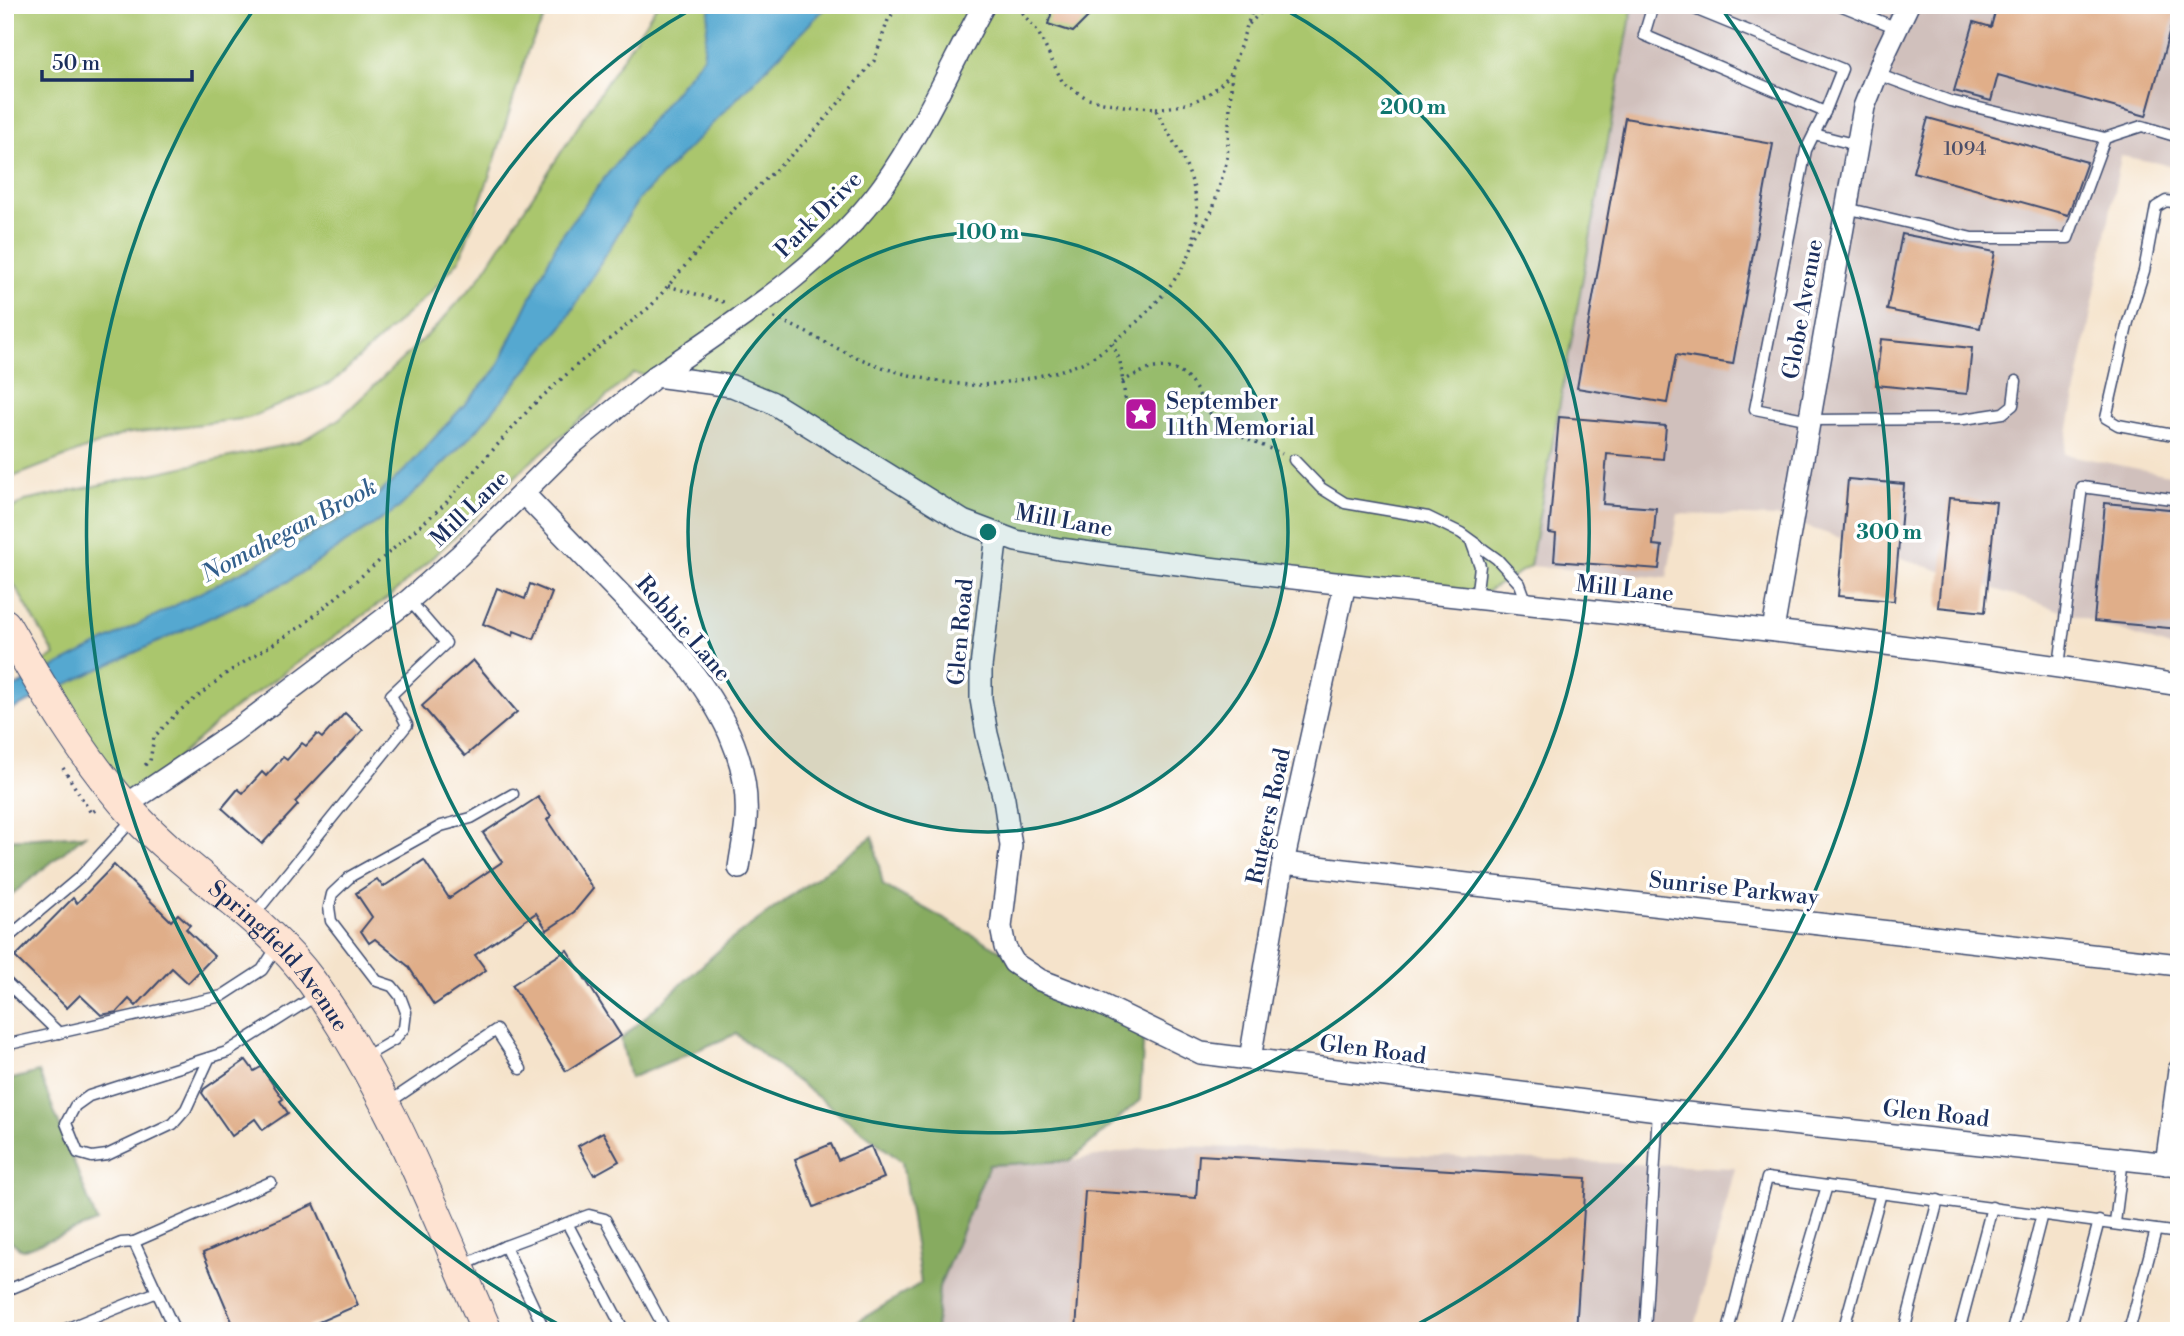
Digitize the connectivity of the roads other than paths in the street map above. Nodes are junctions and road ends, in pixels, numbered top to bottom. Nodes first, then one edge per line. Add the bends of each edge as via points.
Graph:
1 (984, 5) edge
2 (1653, 5) edge
3 (1685, 5) edge
4 (1840, 5) edge
5 (1908, 5) edge
6 (1897, 28) junction
7 (1877, 74) junction
8 (1825, 112) junction
9 (2179, 127) edge
10 (1814, 134) junction
11 (2105, 138) junction
12 (1857, 145) junction
13 (2179, 203) edge
14 (1846, 208) junction
15 (656, 376) junction
16 (2016, 381) dead end
17 (1810, 420) junction
18 (2179, 436) edge
19 (1294, 460) road end
20 (523, 492) junction
21 (2179, 500) edge
22 (996, 534) junction
23 (1470, 541) junction
24 (1345, 584) junction
25 (1476, 598) junction
26 (409, 600) junction
27 (1527, 603) junction
28 (5, 624) edge
29 (1773, 630) junction
30 (2059, 666) junction
31 (2179, 685) edge
32 (513, 794) dead end
33 (131, 811) junction
34 (1283, 863) junction
35 (739, 868) dead end
36 (251, 918) junction
37 (5, 940) edge
38 (278, 944) junction
39 (2179, 965) edge
40 (5, 981) edge
41 (319, 993) junction
42 (59, 1032) junction
43 (5, 1045) edge
44 (209, 1059) junction
45 (360, 1059) junction
46 (1250, 1059) junction
47 (521, 1069) dead end
48 (2179, 1070) edge
49 (386, 1104) junction
50 (1658, 1110) junction
51 (2123, 1159) junction
52 (2172, 1165) edge
53 (271, 1182) dead end
54 (1827, 1185) junction
55 (1881, 1193) junction
56 (1938, 1200) junction
57 (1992, 1207) junction
58 (2042, 1214) junction
59 (2099, 1221) junction
60 (567, 1223) junction
61 (2115, 1223) junction
62 (2156, 1230) junction
63 (2179, 1233) edge
64 (134, 1242) junction
65 (505, 1246) junction
66 (460, 1267) junction
67 (5, 1291) edge
68 (157, 1292) junction
69 (486, 1330) edge
70 (61, 1331) edge
71 (175, 1331) edge
72 (545, 1331) edge
73 (624, 1331) edge
74 (666, 1331) edge
75 (1645, 1331) edge
76 (1728, 1331) edge
77 (1784, 1331) edge
78 (1843, 1331) edge
79 (1904, 1331) edge
80 (1959, 1331) edge
81 (2012, 1331) edge
82 (2070, 1331) edge
83 (2129, 1331) edge

1 - 15 street, Park Drive via 905,153 856,220 752,310
2 - 8 lane via 1644,35
3 - 8 lane via 1842,69
4 - 6 lane
5 - 6 street, Globe Avenue
6 - 7 street, Globe Avenue
7 - 11 lane via 1950,102
7 - 12 street, Globe Avenue via 1864,107
8 - 10 lane
9 - 11 lane via 2175,136 2142,126
10 - 12 lane
10 - 17 lane via 1806,150 1755,409
11 - 14 lane via 2068,238 1972,238
12 - 14 street, Globe Avenue
13 - 18 lane via 2166,201 2156,207 2106,413 2112,423
14 - 17 street, Globe Avenue
15 - 20 street, Mill Lane via 571,445
15 - 22 street, Mill Lane via 732,386 771,402 963,521
16 - 17 lane via 2013,405 2003,413 1964,419
17 - 29 street, Globe Avenue
19 - 23 lane via 1321,488 1345,503 1429,517
20 - 26 street, Mill Lane
20 - 35 street, Robbie Lane via 682,658 722,716 736,745 744,779 746,819
21 - 30 lane via 2082,487
22 - 24 street, Mill Lane via 1059,549
22 - 46 street, Glen Road via 981,699 1011,846 1001,928 1004,947 1014,963 1040,980 1201,1053
23 - 25 lane via 1480,566
23 - 27 lane via 1497,559 1520,584
24 - 25 street, Mill Lane
24 - 34 street, Rutgers Road
25 - 27 street, Mill Lane
26 - 33 street, Mill Lane
26 - 36 lane via 446,643 391,695 407,725
27 - 29 street, Mill Lane
28 - 33 main road, Springfield Avenue via 93,766
29 - 30 street, Mill Lane
30 - 31 street, Mill Lane
32 - 45 lane via 471,818 441,826 351,876 332,894 331,921 377,981 392,986 407,1013 404,1028 394,1040
33 - 36 main road, Springfield Avenue
33 - 37 lane via 81,876
34 - 39 street, Sunrise Parkway
34 - 46 street, Rutgers Road
36 - 38 main road, Springfield Avenue
38 - 41 main road, Springfield Avenue
38 - 42 lane via 262,970 222,996
40 - 42 lane
41 - 44 lane via 240,1045
41 - 45 main road, Springfield Avenue
42 - 43 lane
44 - 44 lane via 89,1096 75,1107 66,1123 78,1153 92,1157 107,1154 173,1124 186,1110
45 - 49 main road, Springfield Avenue
46 - 50 street, Glen Road
47 - 49 lane via 496,1030
48 - 52 street
49 - 66 main road, Springfield Avenue
50 - 51 street, Glen Road
50 - 75 lane
51 - 52 street, Glen Road
51 - 61 lane
53 - 64 lane
54 - 55 lane
54 - 76 lane via 1767,1178
54 - 77 lane
55 - 56 lane
55 - 78 lane
56 - 57 lane
56 - 79 lane
57 - 58 lane
57 - 80 lane
58 - 59 lane
58 - 81 lane
59 - 61 lane
59 - 82 lane
60 - 65 lane
60 - 73 lane
60 - 74 lane via 589,1215 606,1219
61 - 62 lane
62 - 63 lane
62 - 83 lane
64 - 67 lane via 121,1243
64 - 68 lane
65 - 66 lane
65 - 72 lane
66 - 69 main road, Springfield Avenue
68 - 70 lane
68 - 71 lane

